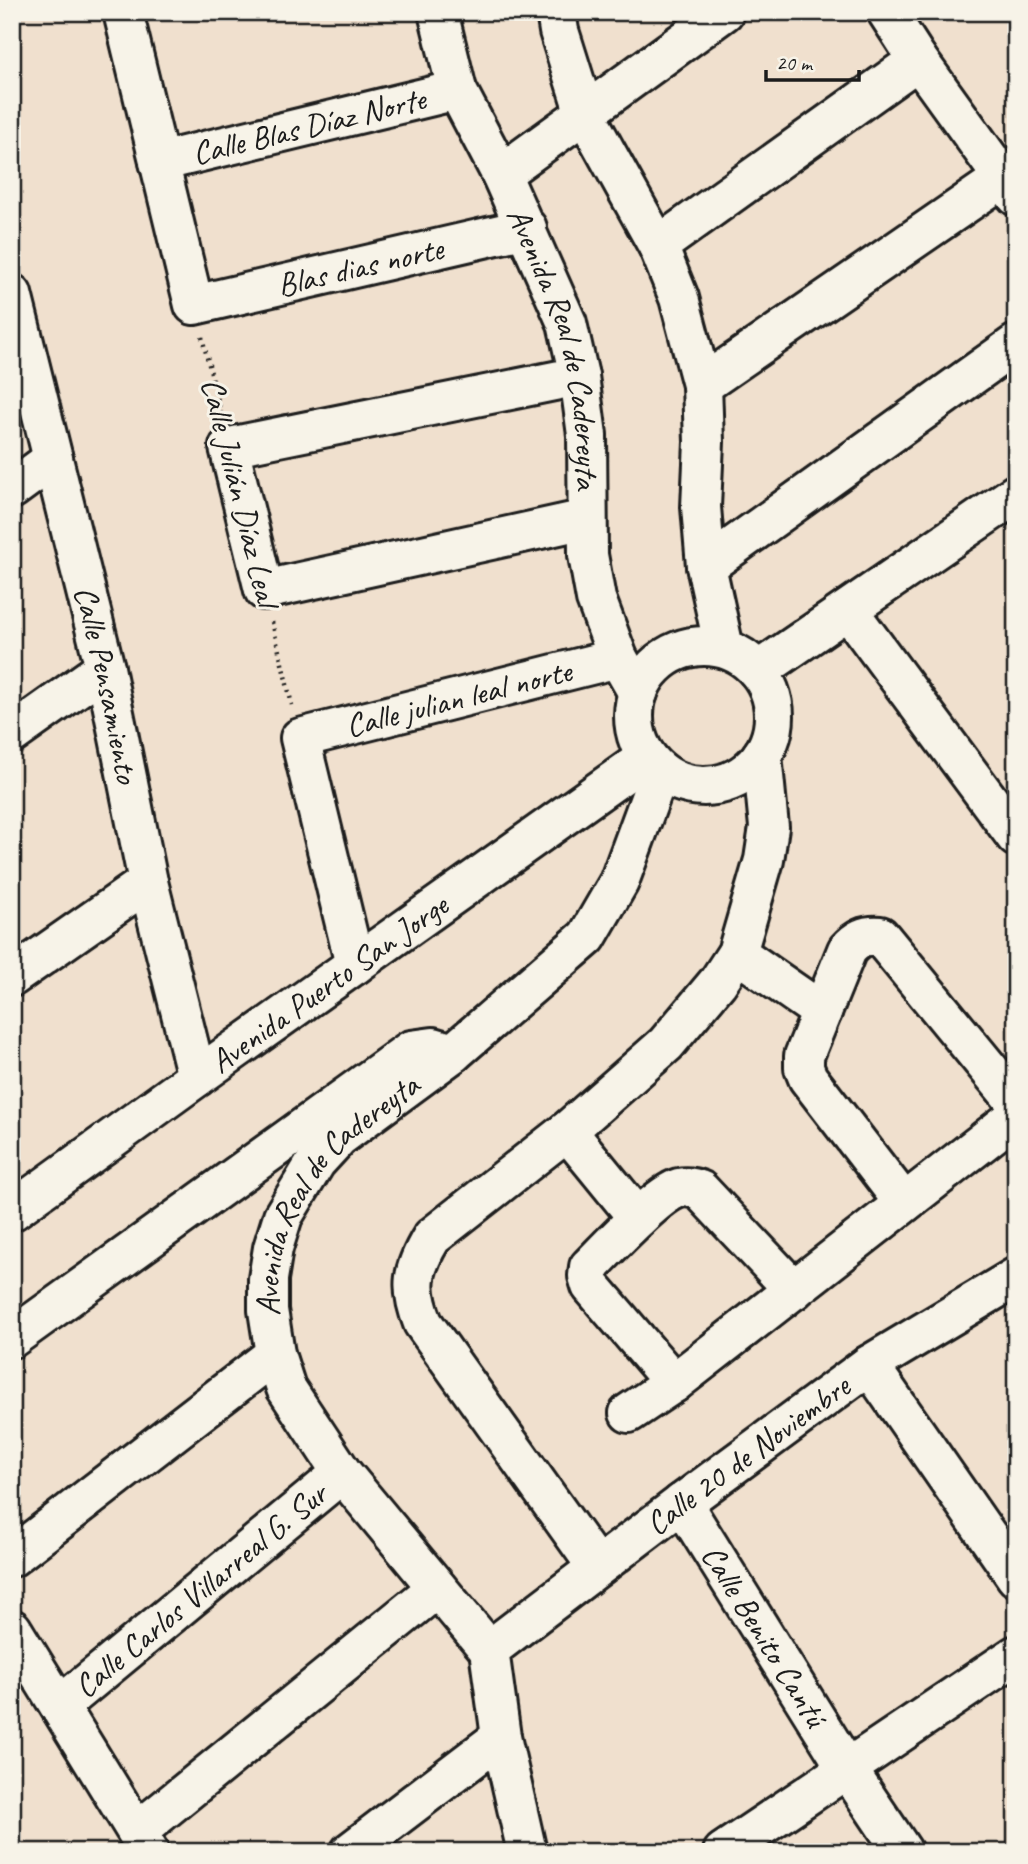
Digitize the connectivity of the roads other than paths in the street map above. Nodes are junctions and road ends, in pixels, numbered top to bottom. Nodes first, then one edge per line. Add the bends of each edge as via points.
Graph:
1 (438, 12) edge
2 (556, 12) edge
3 (724, 12) edge
4 (887, 12) edge
5 (133, 14) edge
6 (918, 60) junction
7 (457, 90) junction
8 (585, 114) junction
9 (159, 162) junction
10 (501, 174) junction
11 (1009, 187) edge
12 (527, 228) junction
13 (658, 246) junction
14 (12, 293) edge
15 (1016, 345) edge
16 (579, 376) junction
17 (702, 385) junction
18 (53, 459) junction
19 (12, 489) edge
20 (1016, 494) edge
21 (586, 519) junction
22 (706, 566) junction
23 (848, 610) junction
24 (724, 648) junction
25 (618, 658) junction
26 (105, 668) junction
27 (758, 671) junction
28 (638, 693) junction
29 (12, 734) edge
30 (762, 755) junction
31 (653, 764) junction
32 (1016, 837) edge
33 (148, 882) junction
34 (737, 953) junction
35 (355, 965) junction
36 (12, 977) edge
37 (822, 1012) junction
38 (453, 1053) junction
39 (197, 1077) junction
40 (1016, 1102) edge
41 (1016, 1116) edge
42 (567, 1131) junction
43 (904, 1203) junction
44 (12, 1211) edge
45 (638, 1218) junction
46 (1016, 1277) edge
47 (793, 1290) junction
48 (12, 1338) edge
49 (275, 1354) junction
50 (869, 1365) junction
51 (674, 1383) junction
52 (629, 1413) dead end
53 (342, 1473) junction
54 (682, 1503) junction
55 (12, 1557) edge
56 (597, 1567) junction
57 (1016, 1577) edge
58 (437, 1588) junction
59 (12, 1629) edge
60 (489, 1650) junction
61 (1016, 1655) edge
62 (60, 1706) junction
63 (501, 1737) junction
64 (846, 1767) junction
65 (143, 1842) edge
66 (350, 1852) edge
67 (527, 1852) edge
68 (723, 1852) edge
69 (903, 1852) edge

1 - 7 street, Avenida Real de Cadereyta
2 - 8 street
3 - 8 street
4 - 6 street
5 - 9 street
6 - 11 street
6 - 13 street
7 - 9 street, Calle Blas Díaz Norte
7 - 10 street, Avenida Real de Cadereyta
8 - 10 street
8 - 13 street
9 - 12 street, Blas dias norte via 194,305
10 - 12 street, Avenida Real de Cadereyta
11 - 17 street
12 - 16 street, Avenida Real de Cadereyta via 567,324
13 - 17 street via 679,298
14 - 18 street, Calle Pensamiento
15 - 22 street
16 - 21 street, Avenida Real de Cadereyta via 587,435
16 - 21 street, Calle Julián Díaz Leal via 229,447 264,590
17 - 22 street via 701,507
18 - 19 street
18 - 26 street, Calle Pensamiento
20 - 23 street
21 - 25 street, Avenida Real de Cadereyta via 596,599
22 - 24 street
23 - 27 street
23 - 32 street
24 - 27 street
24 - 28 street via 698,646 672,654 651,670
25 - 28 street, Avenida Real de Cadereyta
25 - 35 street, Calle julian leal norte via 300,738
26 - 29 street
26 - 33 street, Calle Pensamiento
27 - 30 street via 770,690 775,712 772,735
28 - 31 street via 637,737
30 - 31 street via 741,775 715,786 686,784
30 - 34 street via 769,827
31 - 35 street, Avenida Puerto San Jorge
31 - 38 street, Avenida Real de Cadereyta via 619,881 587,937
33 - 36 street
33 - 39 street, Calle Pensamiento
34 - 37 street
34 - 42 street via 666,1044
35 - 39 street, Avenida Puerto San Jorge
37 - 40 street via 847,950 857,939 880,936
37 - 43 street via 804,1056 808,1078
38 - 48 street via 433,1047 411,1050
38 - 49 street, Avenida Real de Cadereyta via 339,1138 316,1162 283,1216 268,1279
39 - 44 street, Avenida Puerto San Jorge
41 - 43 street
42 - 45 street
42 - 56 street via 432,1237 418,1261 415,1303 423,1323
43 - 47 street
45 - 47 street via 676,1189 701,1190
45 - 51 street via 589,1267 588,1276 591,1286
46 - 50 street, Calle 20 de Noviembre
47 - 51 street
49 - 53 street, Avenida Real de Cadereyta via 286,1388
49 - 55 street
50 - 54 street, Calle 20 de Noviembre
50 - 57 street
51 - 52 street
53 - 58 street, Avenida Real de Cadereyta
53 - 62 street, Calle Carlos Villarreal G. Sur
54 - 56 street, Calle 20 de Noviembre
54 - 64 street, Calle Benito Cantú
56 - 60 street, Calle 20 de Noviembre
58 - 60 street, Avenida Real de Cadereyta
58 - 65 street
59 - 62 street
60 - 63 street
61 - 64 street
62 - 65 street
63 - 66 street
63 - 67 street
64 - 68 street
64 - 69 street, Calle Benito Cantú

